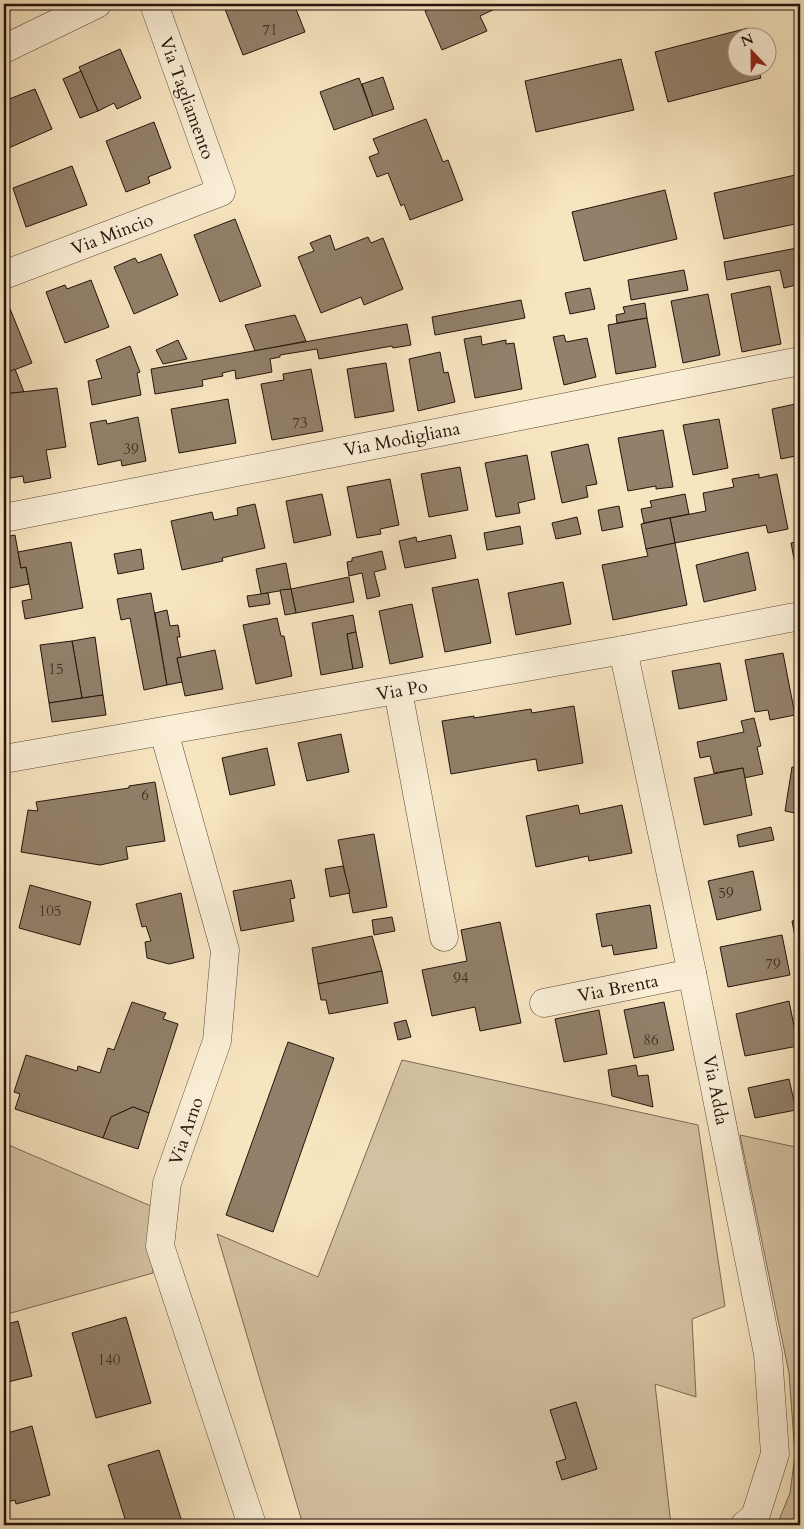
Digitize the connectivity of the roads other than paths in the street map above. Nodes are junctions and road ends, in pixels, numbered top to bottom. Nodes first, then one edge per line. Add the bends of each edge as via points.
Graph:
1 (97, 4) edge
2 (154, 4) edge
3 (4, 49) edge
4 (221, 192) joint
5 (4, 275) edge
6 (800, 361) edge
7 (4, 518) edge
8 (800, 616) edge
9 (623, 650) junction
10 (398, 691) junction
11 (164, 732) junction
12 (4, 759) edge
13 (444, 937) dead end
14 (692, 973) junction
15 (544, 1003) dead end
16 (252, 1525) edge
17 (745, 1525) edge

1 - 3 street
2 - 4 street, Via Tagliamento
4 - 5 street, Via Mincio
6 - 7 street, Via Modigliana
8 - 9 street, Via Po
9 - 10 street, Via Po
9 - 14 street, Via Adda
10 - 11 street, Via Po
10 - 13 street
11 - 12 street, Via Po
11 - 16 street, Via Arno via 225,950 217,1041 167,1183 160,1246
14 - 15 street, Via Brenta
14 - 17 street, Via Adda via 768,1354 775,1454 755,1517

